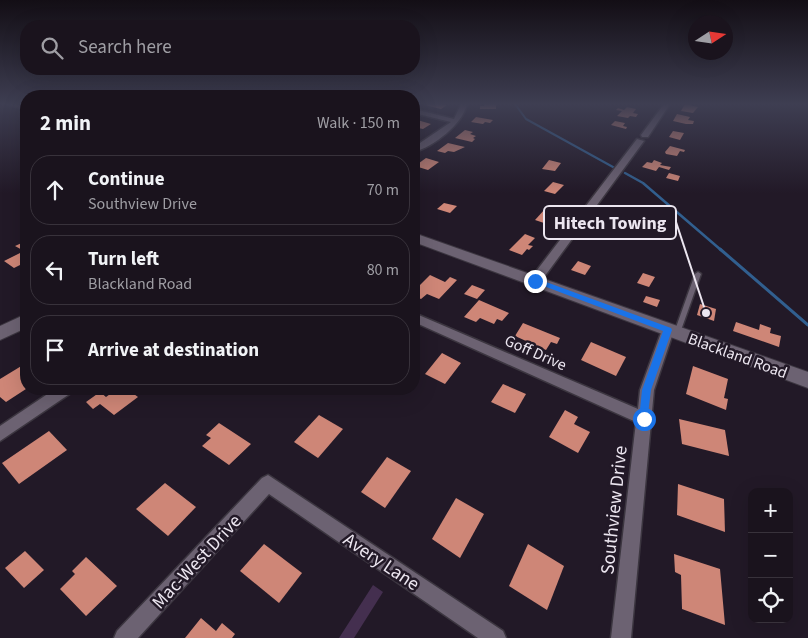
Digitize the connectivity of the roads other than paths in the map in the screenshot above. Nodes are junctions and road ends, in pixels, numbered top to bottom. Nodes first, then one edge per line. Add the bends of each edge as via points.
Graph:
1 (438, 134) edge
2 (645, 134) edge
3 (420, 146) edge
4 (420, 239) edge
5 (698, 274) dead end
6 (535, 281) junction
7 (420, 320) edge
8 (20, 323) edge
9 (672, 332) junction
10 (0, 334) edge
11 (808, 380) edge
12 (57, 395) edge
13 (644, 419) junction
14 (0, 434) edge
15 (268, 483) joint
16 (124, 638) edge
17 (496, 638) edge
18 (621, 638) edge

1 - 3 street
2 - 6 street
4 - 6 street, Blackland Road
5 - 9 lane
6 - 9 street, Blackland Road
7 - 13 street, Goff Drive
8 - 10 street
9 - 11 street, Blackland Road
9 - 13 street, Southview Drive via 647,390
12 - 14 street
13 - 18 street, Southview Drive
15 - 16 street, Mac-West Drive
15 - 17 street, Avery Lane

